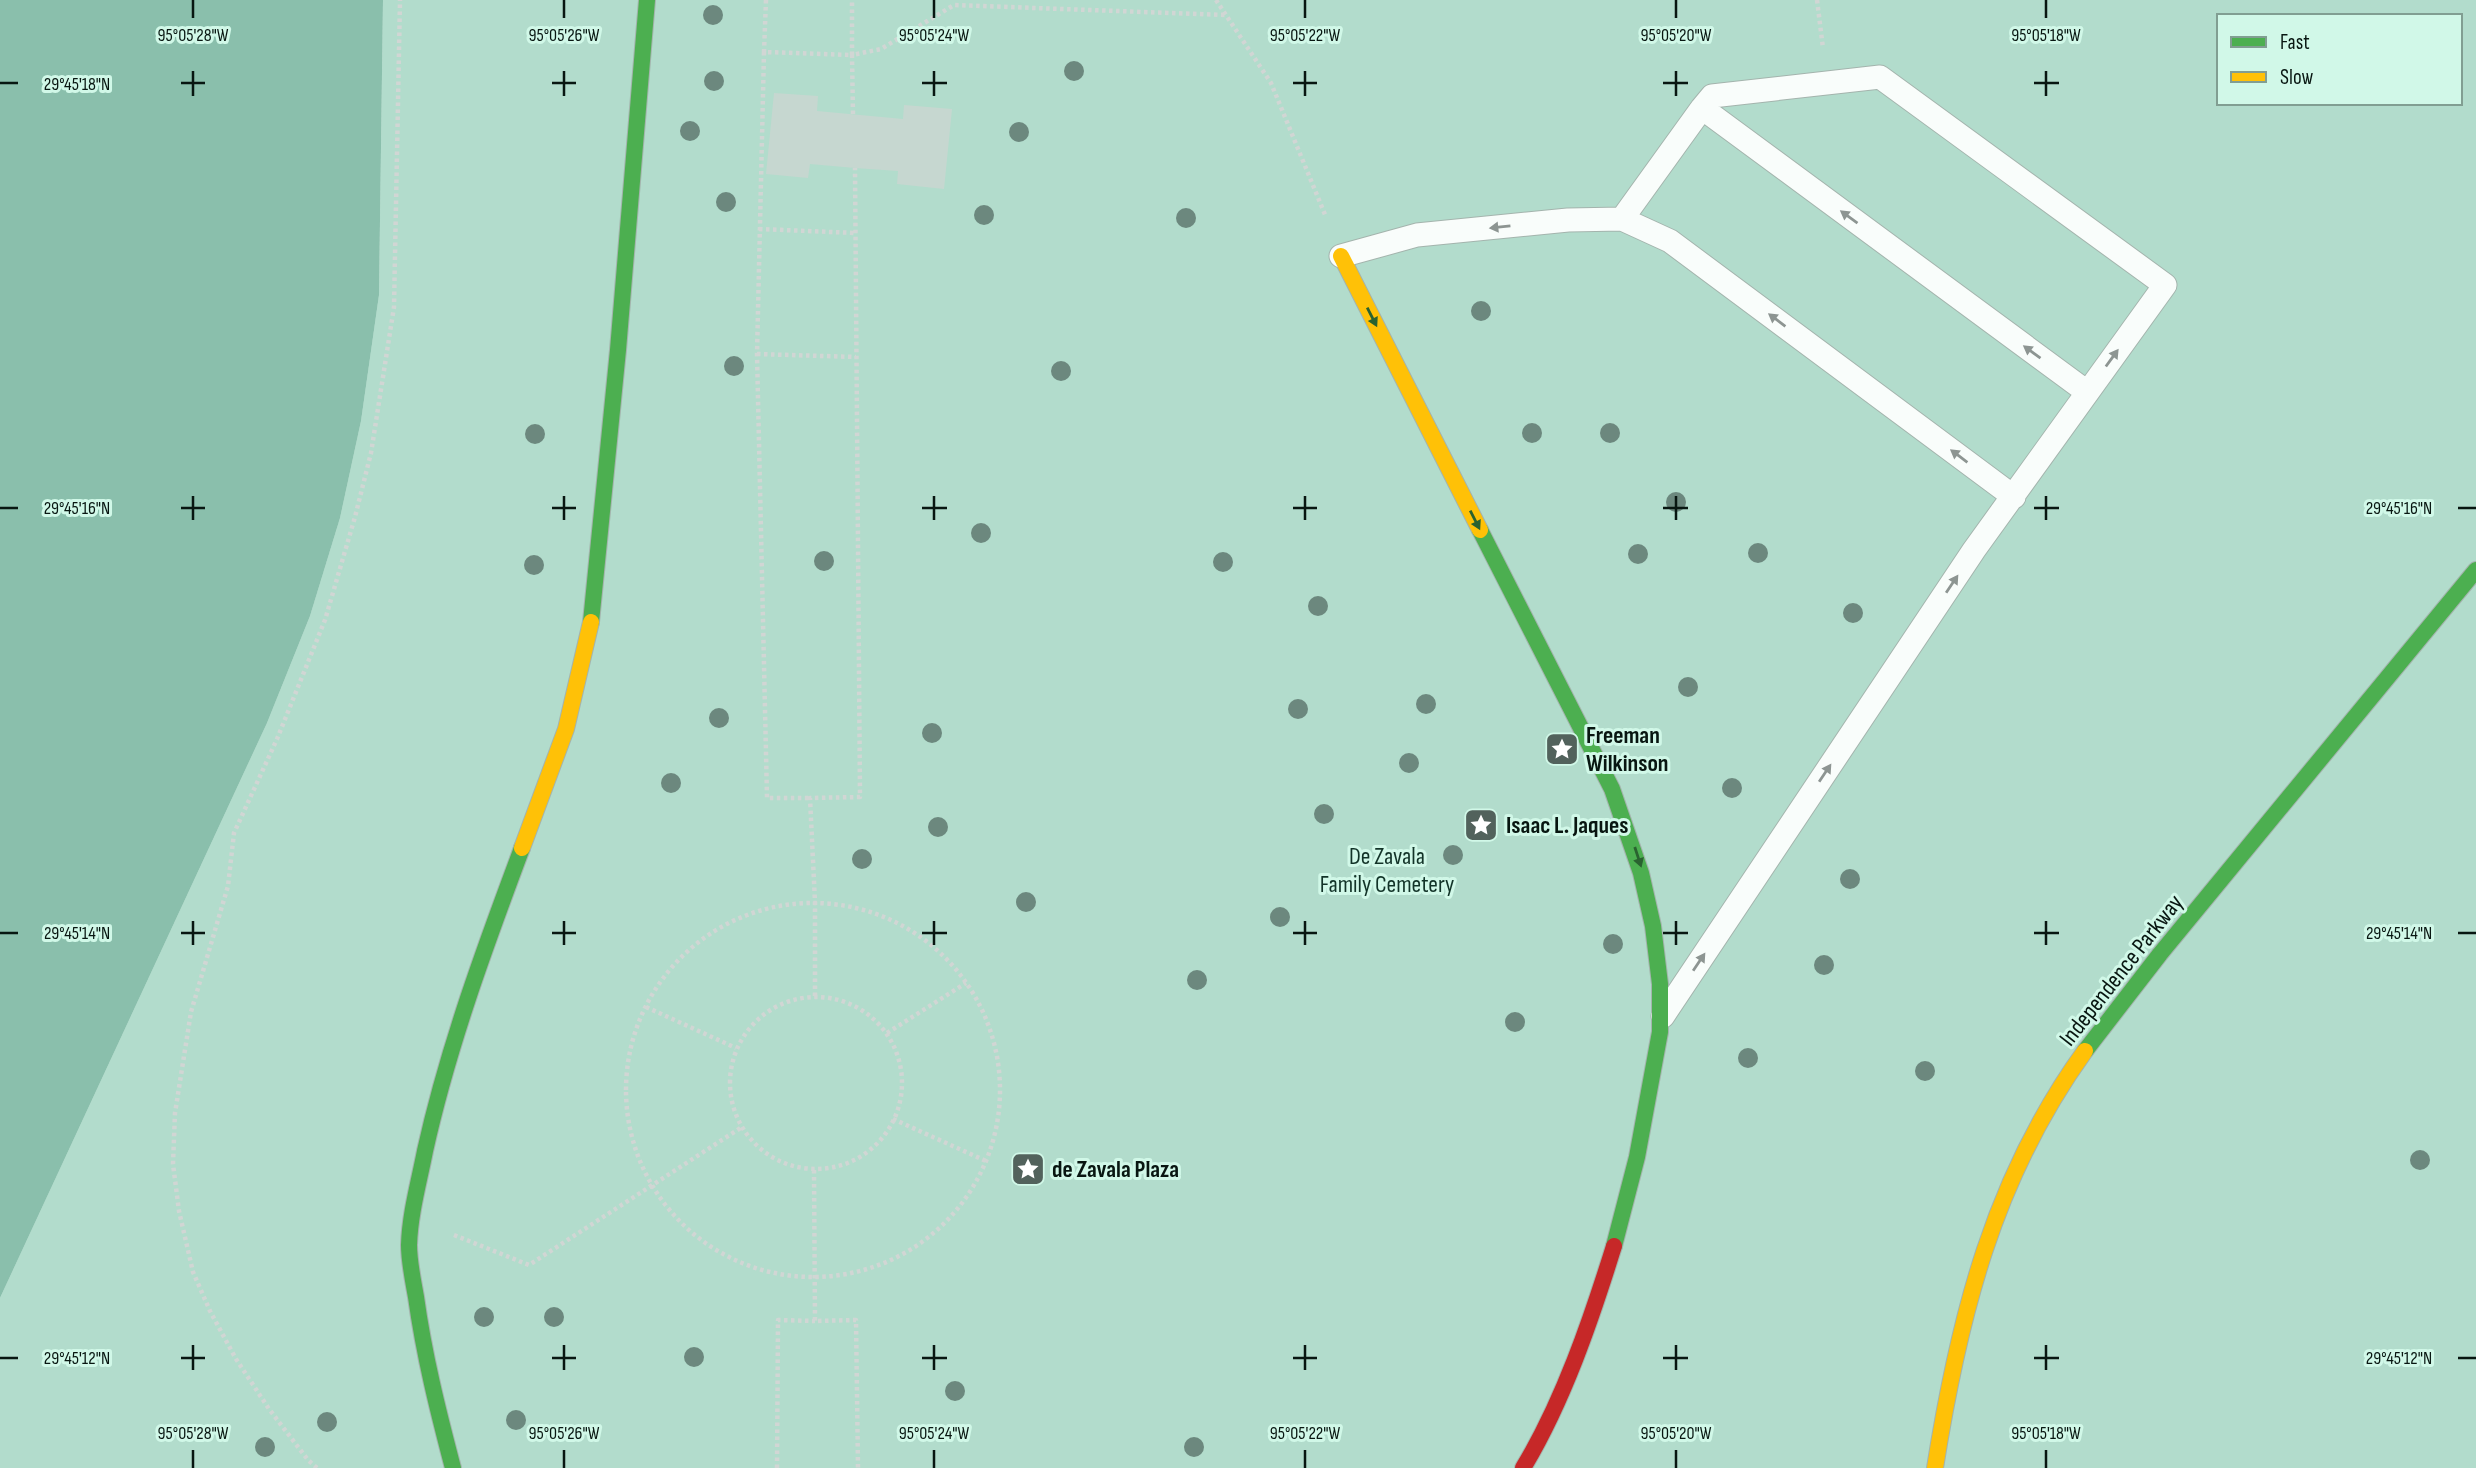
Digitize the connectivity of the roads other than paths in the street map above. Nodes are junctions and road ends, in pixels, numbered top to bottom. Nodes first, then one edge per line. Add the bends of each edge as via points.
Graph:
1 (647, 0) edge
2 (1702, 108) junction
3 (1622, 219) junction
4 (1341, 256) joint
5 (2087, 392) junction
6 (2014, 497) junction
7 (2476, 570) edge
8 (1661, 1018) junction
9 (453, 1468) edge
10 (1523, 1468) edge
11 (1935, 1468) edge

1 - 9 street via 591,624 550,778 454,1041 411,1217 409,1247 421,1336
2 - 3 lane
5 -> 2 lane
5 -> 2 lane via 2165,285 1880,77 1712,96
3 -> 4 lane via 1417,235
6 -> 3 lane via 1670,241
4 -> 8 street via 1612,789 1632,839 1655,925
5 - 6 lane
8 -> 6 lane
7 - 11 street, Independence Parkway via 2096,1032 2031,1137 1978,1270 1948,1388
8 - 10 street via 1645,1126 1618,1235 1598,1300 1538,1446

